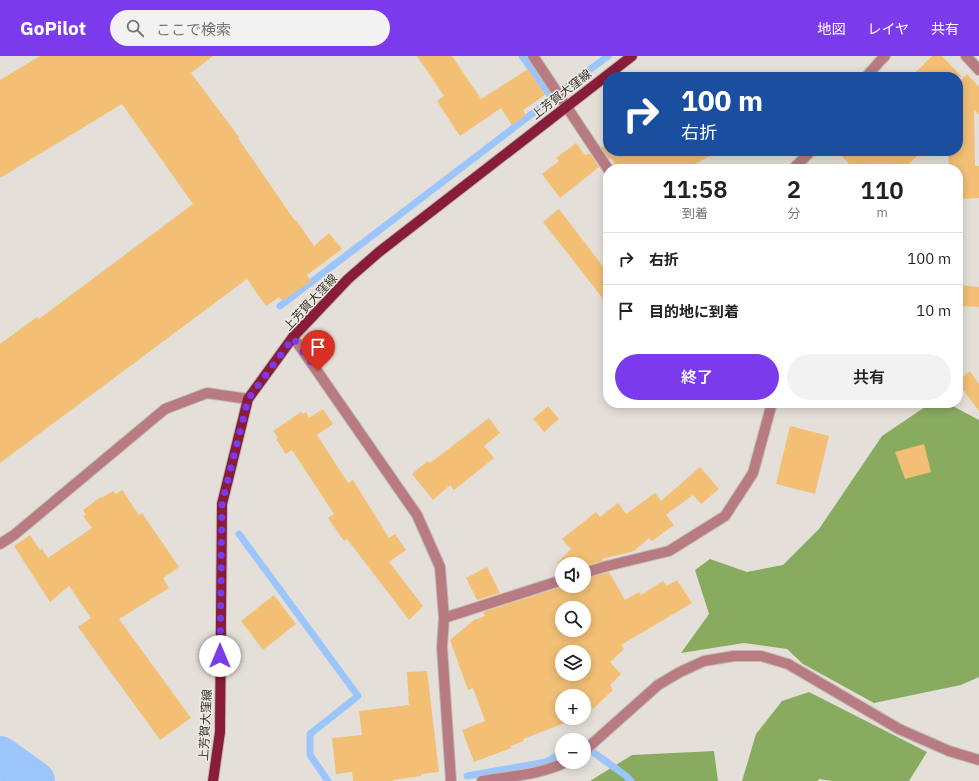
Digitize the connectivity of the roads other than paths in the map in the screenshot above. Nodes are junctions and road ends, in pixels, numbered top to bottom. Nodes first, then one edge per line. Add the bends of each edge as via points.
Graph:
1 (533, 56) edge
2 (632, 56) edge
3 (885, 56) edge
4 (966, 56) edge
5 (979, 70) edge
6 (611, 72) edge
7 (870, 72) edge
8 (603, 78) edge
9 (566, 107) junction
10 (806, 156) edge
11 (605, 164) edge
12 (798, 164) edge
13 (293, 338) junction
14 (248, 399) junction
15 (771, 408) edge
16 (0, 544) edge
17 (591, 571) edge
18 (555, 582) edge
19 (444, 618) junction
20 (591, 745) edge
21 (979, 760) edge
22 (555, 767) edge
23 (213, 781) edge
24 (451, 781) edge
25 (482, 781) edge

1 - 9 street
2 - 6 main road, 上芳賀大窪線
3 - 7 street
4 - 5 street
8 - 9 main road, 上芳賀大窪線
9 - 11 street
9 - 13 main road, 上芳賀大窪線 via 379,252 348,279
10 - 12 street
13 - 14 main road, 上芳賀大窪線
13 - 19 street via 417,515 440,567
14 - 16 street via 206,393 166,409
14 - 23 main road, 上芳賀大窪線 via 222,504 220,732
15 - 17 street via 753,473 725,516 669,551
18 - 19 street
19 - 24 street via 442,647
20 - 21 street via 658,685 680,672 704,661 734,656 761,656 788,664 899,729 949,751
22 - 25 street

